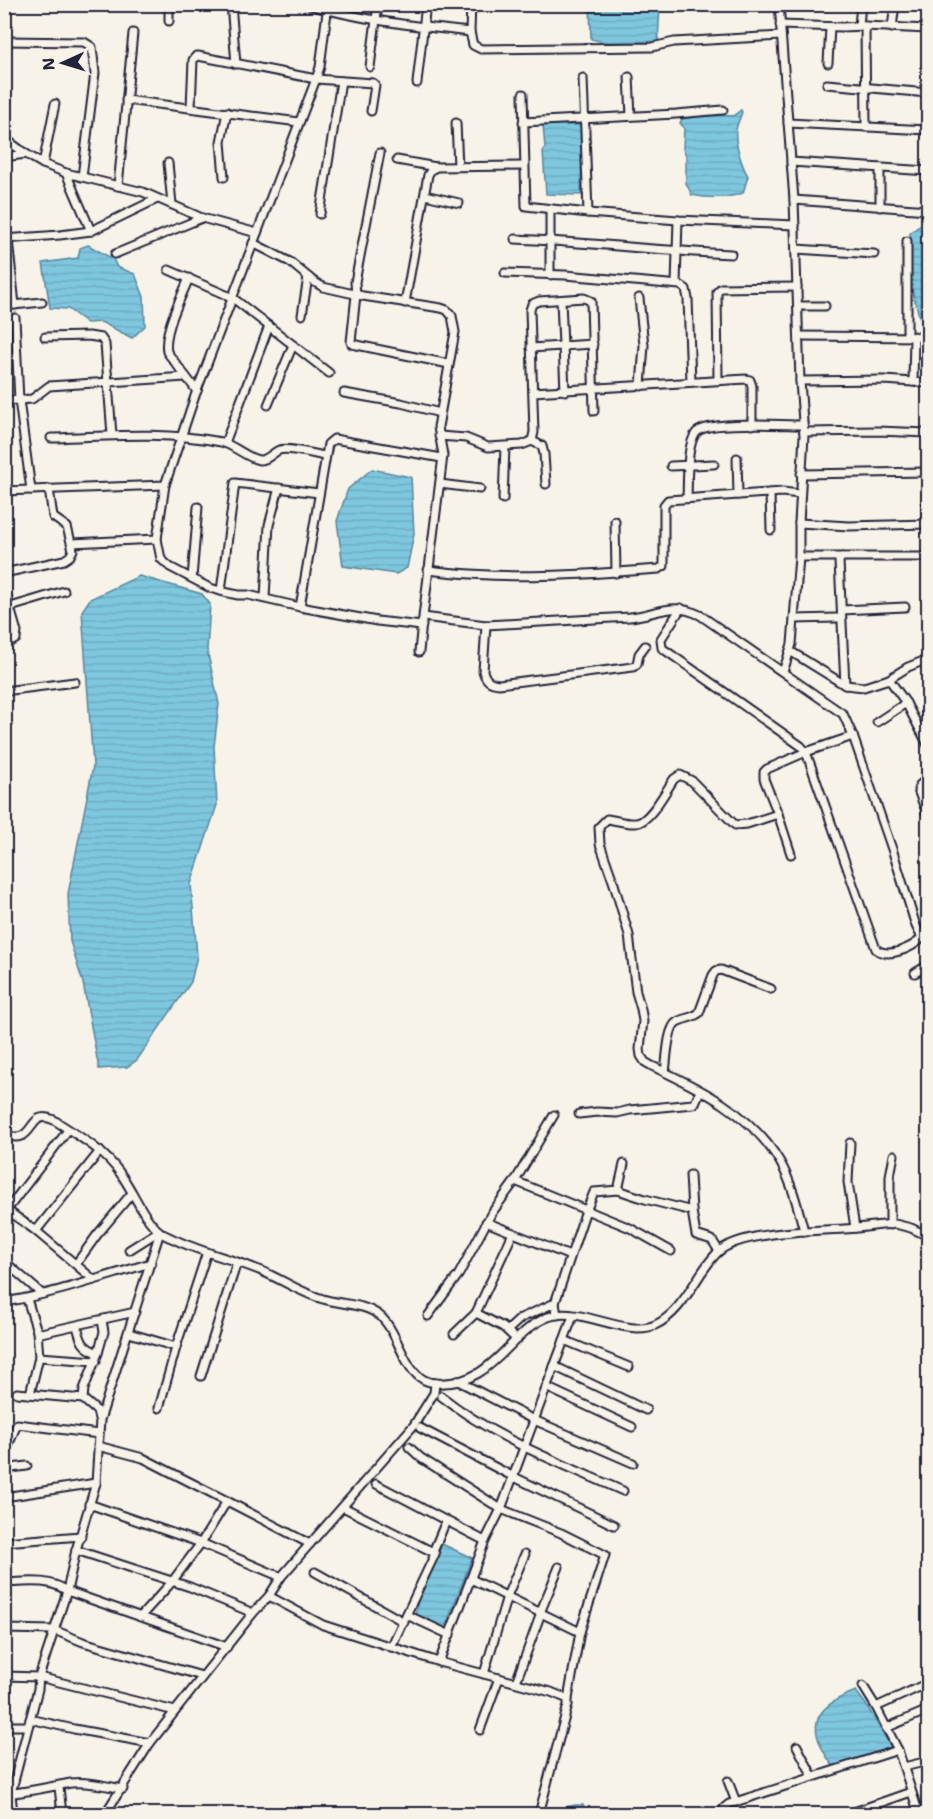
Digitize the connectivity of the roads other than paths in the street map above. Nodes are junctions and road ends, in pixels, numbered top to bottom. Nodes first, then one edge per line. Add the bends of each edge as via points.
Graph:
1 (169, 4) edge
2 (231, 4) edge
3 (306, 4) edge
4 (378, 4) edge
5 (426, 4) edge
6 (487, 4) edge
7 (779, 4) edge
8 (861, 4) edge
9 (895, 4) edge
10 (471, 5) edge
11 (327, 8) edge
12 (377, 20) junction
13 (169, 21) dead end
14 (780, 25) junction
15 (862, 26) junction
16 (424, 27) junction
17 (830, 27) junction
18 (892, 28) junction
19 (928, 28) edge
20 (470, 32) junction
21 (133, 33) dead end
22 (781, 36) junction
23 (4, 41) edge
24 (828, 63) dead end
25 (236, 64) junction
26 (370, 67) dead end
27 (629, 77) dead end
28 (583, 78) dead end
29 (316, 79) junction
30 (341, 81) junction
31 (417, 83) dead end
32 (827, 84) dead end
33 (866, 87) junction
34 (928, 93) edge
35 (523, 94) dead end
36 (126, 100) junction
37 (55, 104) dead end
38 (190, 107) junction
39 (723, 110) dead end
40 (371, 111) dead end
41 (227, 112) junction
42 (631, 116) junction
43 (585, 118) junction
44 (299, 122) junction
45 (523, 122) junction
46 (456, 123) dead end
47 (788, 123) junction
48 (866, 127) junction
49 (928, 130) edge
50 (4, 135) edge
51 (380, 153) dead end
52 (26, 154) junction
53 (4, 158) edge
54 (397, 160) dead end
55 (791, 162) junction
56 (168, 163) dead end
57 (43, 164) junction
58 (458, 166) junction
59 (524, 166) junction
60 (436, 167) junction
61 (880, 168) junction
62 (928, 171) edge
63 (66, 173) junction
64 (82, 177) junction
65 (224, 177) dead end
66 (118, 186) junction
67 (425, 195) junction
68 (157, 199) junction
69 (794, 200) junction
70 (459, 203) dead end
71 (172, 204) junction
72 (880, 207) junction
73 (550, 209) junction
74 (928, 210) edge
75 (588, 213) junction
76 (320, 214) dead end
77 (202, 218) junction
78 (678, 220) junction
79 (795, 225) junction
80 (91, 231) junction
81 (257, 233) junction
82 (6, 239) edge
83 (515, 239) dead end
84 (549, 240) junction
85 (907, 241) dead end
86 (254, 243) junction
87 (796, 249) junction
88 (677, 252) junction
89 (115, 254) dead end
90 (731, 254) dead end
91 (874, 254) dead end
92 (169, 270) dead end
93 (505, 273) dead end
94 (550, 275) junction
95 (308, 277) junction
96 (189, 278) junction
97 (676, 284) junction
98 (797, 287) junction
99 (356, 295) junction
100 (233, 298) junction
101 (639, 298) dead end
102 (561, 300) junction
103 (42, 302) dead end
104 (405, 303) junction
105 (15, 305) junction
106 (4, 306) edge
107 (798, 306) junction
108 (825, 306) dead end
109 (302, 315) dead end
110 (15, 318) dead end
111 (269, 326) junction
112 (800, 336) junction
113 (911, 336) junction
114 (45, 337) dead end
115 (928, 337) edge
116 (593, 344) junction
117 (293, 345) junction
118 (563, 346) junction
119 (531, 348) junction
120 (449, 364) junction
121 (329, 373) dead end
122 (186, 377) junction
123 (718, 380) junction
124 (800, 381) junction
125 (691, 382) junction
126 (913, 382) junction
127 (109, 383) junction
128 (928, 383) edge
129 (641, 386) junction
130 (594, 389) junction
131 (197, 391) junction
132 (565, 391) junction
133 (533, 392) junction
134 (344, 393) dead end
135 (19, 400) junction
136 (4, 401) edge
137 (268, 405) dead end
138 (594, 411) dead end
139 (440, 412) junction
140 (752, 425) junction
141 (803, 429) junction
142 (928, 433) edge
143 (112, 435) junction
144 (182, 436) junction
145 (439, 436) junction
146 (51, 438) dead end
147 (532, 441) junction
148 (225, 443) junction
149 (505, 447) junction
150 (325, 456) junction
151 (442, 458) junction
152 (737, 458) dead end
153 (714, 464) dead end
154 (689, 465) junction
155 (671, 466) dead end
156 (928, 472) edge
157 (801, 474) junction
158 (165, 484) junction
159 (440, 484) junction
160 (546, 484) dead end
161 (279, 488) junction
162 (49, 489) junction
163 (480, 489) dead end
164 (31, 490) junction
165 (4, 491) edge
166 (319, 493) junction
167 (770, 493) junction
168 (800, 494) junction
169 (738, 495) junction
170 (687, 498) junction
171 (503, 499) dead end
172 (198, 507) dead end
173 (615, 520) dead end
174 (799, 523) junction
175 (927, 524) edge
176 (771, 530) dead end
177 (157, 539) junction
178 (72, 543) junction
179 (800, 556) junction
180 (842, 557) junction
181 (928, 557) edge
182 (428, 570) junction
183 (4, 573) edge
184 (616, 573) junction
185 (192, 578) junction
186 (4, 587) edge
187 (64, 591) dead end
188 (222, 591) junction
189 (265, 598) junction
190 (300, 607) junction
191 (905, 607) dead end
192 (7, 608) edge
193 (681, 608) junction
194 (842, 610) junction
195 (423, 616) junction
196 (837, 618) dead end
197 (794, 619) junction
198 (486, 625) junction
199 (422, 626) junction
200 (4, 645) edge
201 (645, 646) dead end
202 (790, 651) junction
203 (419, 652) dead end
204 (928, 659) edge
205 (783, 672) junction
206 (889, 679) junction
207 (75, 682) dead end
208 (845, 685) junction
209 (4, 691) edge
210 (906, 703) junction
211 (877, 722) dead end
212 (853, 736) junction
213 (928, 745) edge
214 (806, 753) junction
215 (928, 778) edge
216 (778, 814) junction
217 (928, 816) edge
218 (791, 854) dead end
219 (925, 938) edge
220 (928, 965) edge
221 (915, 973) dead end
222 (771, 989) dead end
223 (665, 1072) junction
224 (700, 1090) junction
225 (579, 1114) dead end
226 (554, 1115) dead end
227 (69, 1130) junction
228 (4, 1134) edge
229 (850, 1143) dead end
230 (100, 1151) junction
231 (894, 1155) dead end
232 (624, 1164) dead end
233 (690, 1176) dead end
234 (515, 1181) junction
235 (618, 1190) junction
236 (132, 1193) junction
237 (6, 1209) edge
238 (587, 1210) junction
239 (692, 1211) junction
240 (890, 1221) junction
241 (486, 1222) junction
242 (855, 1228) junction
243 (804, 1231) junction
244 (36, 1232) junction
245 (160, 1232) junction
246 (513, 1233) junction
247 (928, 1236) edge
248 (129, 1250) dead end
249 (671, 1251) dead end
250 (719, 1251) junction
251 (207, 1252) junction
252 (570, 1256) junction
253 (4, 1262) edge
254 (237, 1262) junction
255 (151, 1263) junction
256 (76, 1264) junction
257 (94, 1280) junction
258 (42, 1294) junction
259 (27, 1299) junction
260 (4, 1302) edge
261 (555, 1303) junction
262 (135, 1312) junction
263 (476, 1313) junction
264 (556, 1315) junction
265 (428, 1316) dead end
266 (573, 1316) junction
267 (102, 1320) junction
268 (77, 1326) junction
269 (508, 1330) junction
270 (37, 1331) junction
271 (129, 1333) junction
272 (454, 1334) dead end
273 (517, 1340) junction
274 (564, 1340) junction
275 (176, 1347) junction
276 (98, 1353) junction
277 (39, 1357) junction
278 (96, 1361) junction
279 (554, 1366) junction
280 (629, 1367) dead end
281 (201, 1376) dead end
282 (458, 1380) junction
283 (435, 1383) junction
284 (546, 1387) junction
285 (17, 1393) dead end
286 (30, 1394) junction
287 (441, 1396) dead end
288 (83, 1399) junction
289 (159, 1408) dead end
290 (646, 1410) dead end
291 (100, 1420) junction
292 (534, 1420) junction
293 (633, 1427) dead end
294 (420, 1428) dead end
295 (99, 1434) junction
296 (98, 1446) junction
297 (524, 1446) junction
298 (409, 1447) dead end
299 (4, 1456) edge
300 (633, 1462) dead end
301 (27, 1466) dead end
302 (4, 1469) edge
303 (512, 1476) junction
304 (96, 1483) junction
305 (376, 1484) dead end
306 (623, 1491) dead end
307 (4, 1497) edge
308 (227, 1501) junction
309 (89, 1504) junction
310 (343, 1507) junction
311 (501, 1509) junction
312 (446, 1521) junction
313 (614, 1525) dead end
314 (81, 1536) junction
315 (485, 1541) junction
316 (4, 1542) edge
317 (201, 1543) junction
318 (310, 1544) junction
319 (76, 1550) junction
320 (433, 1552) junction
321 (525, 1554) dead end
322 (559, 1567) dead end
323 (315, 1572) dead end
324 (281, 1577) junction
325 (471, 1579) junction
326 (4, 1583) edge
327 (171, 1583) junction
328 (67, 1591) junction
329 (269, 1596) junction
330 (507, 1596) junction
331 (253, 1613) junction
332 (541, 1613) junction
333 (140, 1617) junction
334 (406, 1618) junction
335 (4, 1629) edge
336 (54, 1630) junction
337 (580, 1632) junction
338 (450, 1635) junction
339 (227, 1647) junction
340 (391, 1647) junction
341 (439, 1662) junction
342 (484, 1674) junction
343 (4, 1676) edge
344 (202, 1676) junction
345 (39, 1677) junction
346 (499, 1678) junction
347 (516, 1683) junction
348 (928, 1683) edge
349 (862, 1686) dead end
350 (568, 1699) junction
351 (876, 1707) junction
352 (928, 1710) edge
353 (175, 1711) junction
354 (29, 1723) junction
355 (4, 1726) edge
356 (886, 1728) junction
357 (480, 1730) dead end
358 (150, 1743) junction
359 (797, 1746) dead end
360 (898, 1750) junction
361 (928, 1761) edge
362 (904, 1767) junction
363 (813, 1777) junction
364 (728, 1781) dead end
365 (59, 1786) junction
366 (123, 1789) junction
367 (911, 1792) junction
368 (8, 1794) edge
369 (736, 1802) junction
370 (928, 1808) edge
371 (919, 1813) edge
372 (13, 1815) edge
373 (62, 1815) edge
374 (105, 1815) edge
375 (539, 1815) edge
376 (723, 1815) edge
377 (848, 1815) edge

1 - 13 street
2 - 25 street
3 - 11 street
4 - 12 street
5 - 16 street
6 - 10 street
7 - 14 street
8 - 15 street
9 - 18 street
10 - 20 street
11 - 12 street
11 - 29 street
12 - 16 street
12 - 26 street
14 - 17 street
14 - 22 street
15 - 17 street
15 - 18 street
15 - 33 street
16 - 20 street
16 - 31 street
17 - 24 street
18 - 19 street
20 - 22 street via 473,45 490,50 652,47 674,42
21 - 36 street
22 - 47 street
23 - 64 street via 84,42 92,47 95,73
25 - 29 street
25 - 38 street via 194,57
27 - 42 street
28 - 43 street
29 - 30 street
29 - 44 street
30 - 40 street via 375,85
30 - 76 street
32 - 33 street
33 - 34 street
33 - 48 street
35 - 45 street
36 - 38 street
36 - 66 street
37 - 57 street
38 - 41 street
39 - 42 street
41 - 44 street
41 - 65 street via 221,142
42 - 43 street
43 - 45 street
43 - 75 street
44 - 81 street
45 - 59 street
46 - 58 street
47 - 48 street
47 - 55 street
48 - 49 street
50 - 52 street
51 - 99 street via 355,282
52 - 53 street
52 - 57 street
54 - 60 street
55 - 61 street
55 - 69 street
56 - 71 street
57 - 63 street
58 - 59 street
58 - 60 street
59 - 73 street via 526,206
60 - 67 street via 428,176
61 - 62 street
61 - 72 street
63 - 64 street
63 - 80 street
64 - 66 street
66 - 68 street
67 - 70 street
67 - 104 street
68 - 71 street
68 - 80 street
69 - 72 street
69 - 79 street
71 - 77 street
72 - 74 street
73 - 75 street
73 - 84 street
75 - 78 street
77 - 81 street
77 - 89 street
78 - 79 street
78 - 88 street
79 - 87 street
80 - 82 street
81 - 86 street
82 - 105 street
83 - 84 street
84 - 88 street
84 - 94 street
85 - 113 street
86 - 95 street via 291,262
86 - 100 street
87 - 91 street
87 - 98 street
88 - 90 street
88 - 97 street
92 - 96 street
93 - 94 street
94 - 97 street
95 - 99 street via 323,287
95 - 109 street
96 - 100 street
96 - 122 street via 166,345
97 - 125 street via 686,290 688,299
98 - 107 street
98 - 123 street via 721,288 717,292
99 - 104 street
99 - 120 street via 352,344
100 - 111 street
100 - 131 street
101 - 129 street via 644,345
102 - 116 street via 591,301
102 - 118 street
102 - 119 street via 532,304
103 - 105 street
104 - 120 street via 441,308 452,316 455,332
105 - 106 street
107 - 108 street
107 - 112 street
110 - 135 street
111 - 117 street
111 - 148 street
112 - 113 street
112 - 124 street
113 - 115 street
113 - 126 street
114 - 127 street via 101,339 105,344
116 - 118 street
116 - 130 street
117 - 121 street
117 - 137 street
118 - 119 street
118 - 132 street
119 - 133 street
120 - 139 street
122 - 127 street
122 - 131 street
123 - 125 street
123 - 140 street via 750,380
124 - 126 street
124 - 141 street
125 - 129 street
126 - 128 street
127 - 135 street via 49,386 32,399
127 - 143 street
129 - 130 street
130 - 132 street
130 - 138 street
131 - 144 street
132 - 133 street
133 - 147 street
134 - 139 street
135 - 136 street
135 - 164 street
139 - 145 street
140 - 141 street
140 - 154 street via 723,424 700,429 694,435
141 - 142 street
141 - 157 street
143 - 144 street
143 - 146 street
144 - 148 street
144 - 158 street
145 - 149 street
145 - 151 street
147 - 149 street
147 - 160 street via 542,446
148 - 150 street via 259,460 288,449
149 - 171 street
150 - 151 street via 334,439
150 - 166 street
151 - 159 street
152 - 169 street
153 - 154 street
154 - 155 street
154 - 170 street
156 - 157 street
156 - 175 street
157 - 168 street
158 - 162 street
158 - 177 street
159 - 163 street
159 - 182 street
161 - 166 street
161 - 188 street via 235,483
161 - 189 street via 269,525
162 - 164 street
162 - 178 street via 53,517 67,527
164 - 165 street
166 - 190 street
167 - 168 street
167 - 169 street
167 - 176 street
168 - 174 street
169 - 170 street
170 - 184 street via 664,505 664,566
172 - 185 street
173 - 184 street
174 - 175 street
174 - 179 street
177 - 178 street
177 - 185 street via 161,559
178 - 183 street via 70,556 64,560
179 - 180 street
179 - 197 street
180 - 181 street
180 - 194 street via 838,564
182 - 184 street via 470,575
182 - 195 street
185 - 188 street
186 - 192 street
187 - 192 street
188 - 189 street
189 - 190 street
190 - 199 street
191 - 194 street
192 - 200 street via 17,632 16,639
193 - 198 street via 644,616
193 - 205 street via 700,615
193 - 214 street via 661,639 662,648
194 - 208 street
195 - 198 street
195 - 199 street
196 - 197 street
197 - 202 street
198 - 201 street via 483,671 490,683 633,667
199 - 203 street
202 - 205 street
202 - 208 street
204 - 206 street
205 - 212 street via 843,714
206 - 208 street via 864,687
206 - 210 street
207 - 209 street
210 - 211 street
210 - 213 street
212 - 214 street
212 - 219 street via 916,926
214 - 216 street via 764,771
214 - 219 street via 876,949 888,953 911,947
215 - 217 street via 918,790
216 - 218 street
216 - 223 street via 735,825 692,781 680,775 643,821 607,819 599,827 600,844 629,935 643,1021 641,1056
220 - 221 street
222 - 223 street via 716,971 699,1013 672,1027
223 - 224 street
224 - 225 street via 693,1104
224 - 243 street via 733,1109 767,1144 780,1162 796,1199
226 - 234 street
227 - 228 street via 45,1116 22,1137
227 - 230 street
227 - 237 street
229 - 242 street via 848,1182
230 - 236 street
230 - 244 street
231 - 240 street
232 - 235 street
233 - 239 street
234 - 238 street
234 - 241 street
235 - 238 street via 594,1192
235 - 239 street
236 - 245 street
236 - 256 street
237 - 244 street
238 - 249 street
238 - 252 street
239 - 250 street via 696,1235 712,1240
240 - 242 street
240 - 247 street
241 - 246 street
241 - 265 street via 459,1274
242 - 243 street
243 - 250 street via 776,1233
244 - 256 street
245 - 248 street
245 - 251 street
245 - 255 street
246 - 252 street
246 - 263 street
250 - 266 street via 683,1299 657,1324 644,1329
251 - 254 street
251 - 275 street
252 - 261 street
253 - 258 street
254 - 281 street
254 - 283 street via 312,1296 366,1308 379,1315 395,1334 412,1370
255 - 257 street
255 - 262 street
256 - 257 street
257 - 258 street
258 - 259 street
259 - 260 street
259 - 270 street
261 - 264 street
261 - 269 street via 530,1313
262 - 267 street
262 - 271 street
263 - 269 street
263 - 272 street
264 - 266 street
264 - 273 street
266 - 274 street
267 - 268 street
267 - 276 street via 104,1332
268 - 270 street
268 - 276 street via 86,1348
269 - 273 street
270 - 277 street
271 - 275 street
271 - 291 street
273 - 282 street via 487,1368
274 - 279 street
274 - 280 street
275 - 289 street
276 - 278 street
277 - 278 street
277 - 286 street
278 - 288 street
279 - 284 street
279 - 290 street
282 - 283 street
282 - 292 street
283 - 310 street via 434,1393 414,1425
284 - 292 street
284 - 293 street
285 - 286 street
286 - 288 street
287 - 297 street via 476,1421
288 - 291 street via 97,1411
291 - 295 street
292 - 297 street
292 - 300 street
294 - 303 street
295 - 296 street
295 - 299 street via 17,1424
296 - 304 street
296 - 308 street via 143,1458
297 - 303 street
297 - 306 street
298 - 311 street
301 - 302 street
303 - 311 street
303 - 313 street
304 - 307 street
304 - 309 street
305 - 312 street
308 - 317 street
308 - 318 street
309 - 314 street
309 - 317 street
310 - 318 street
310 - 320 street
311 - 315 street
311 - 337 street via 604,1555
312 - 315 street
312 - 320 street
314 - 316 street
314 - 319 street
315 - 325 street
317 - 324 street
317 - 327 street
318 - 324 street
319 - 327 street
319 - 328 street
320 - 334 street via 435,1556
321 - 330 street
322 - 332 street
323 - 334 street
324 - 329 street
325 - 330 street
325 - 338 street
326 - 328 street via 57,1584
327 - 331 street
327 - 333 street
328 - 333 street
328 - 336 street
329 - 331 street
329 - 340 street via 323,1625
330 - 332 street
330 - 342 street
331 - 339 street
332 - 337 street
332 - 347 street
333 - 339 street
334 - 338 street
334 - 340 street
335 - 336 street
336 - 344 street
336 - 345 street
337 - 350 street
338 - 341 street
339 - 344 street
340 - 341 street
341 - 342 street
342 - 346 street
343 - 345 street
344 - 353 street
345 - 353 street
345 - 354 street
346 - 347 street
346 - 357 street
347 - 350 street
348 - 351 street
349 - 351 street
350 - 375 street
351 - 356 street
352 - 356 street
353 - 358 street
354 - 355 street
354 - 358 street
354 - 368 street
356 - 360 street
358 - 366 street
359 - 363 street
360 - 362 street
360 - 363 street
361 - 362 street
362 - 367 street
363 - 369 street
364 - 369 street
365 - 366 street via 71,1783
365 - 368 street
365 - 373 street
366 - 374 street
367 - 371 street
367 - 377 street
368 - 372 street
369 - 376 street via 724,1808
370 - 371 street

